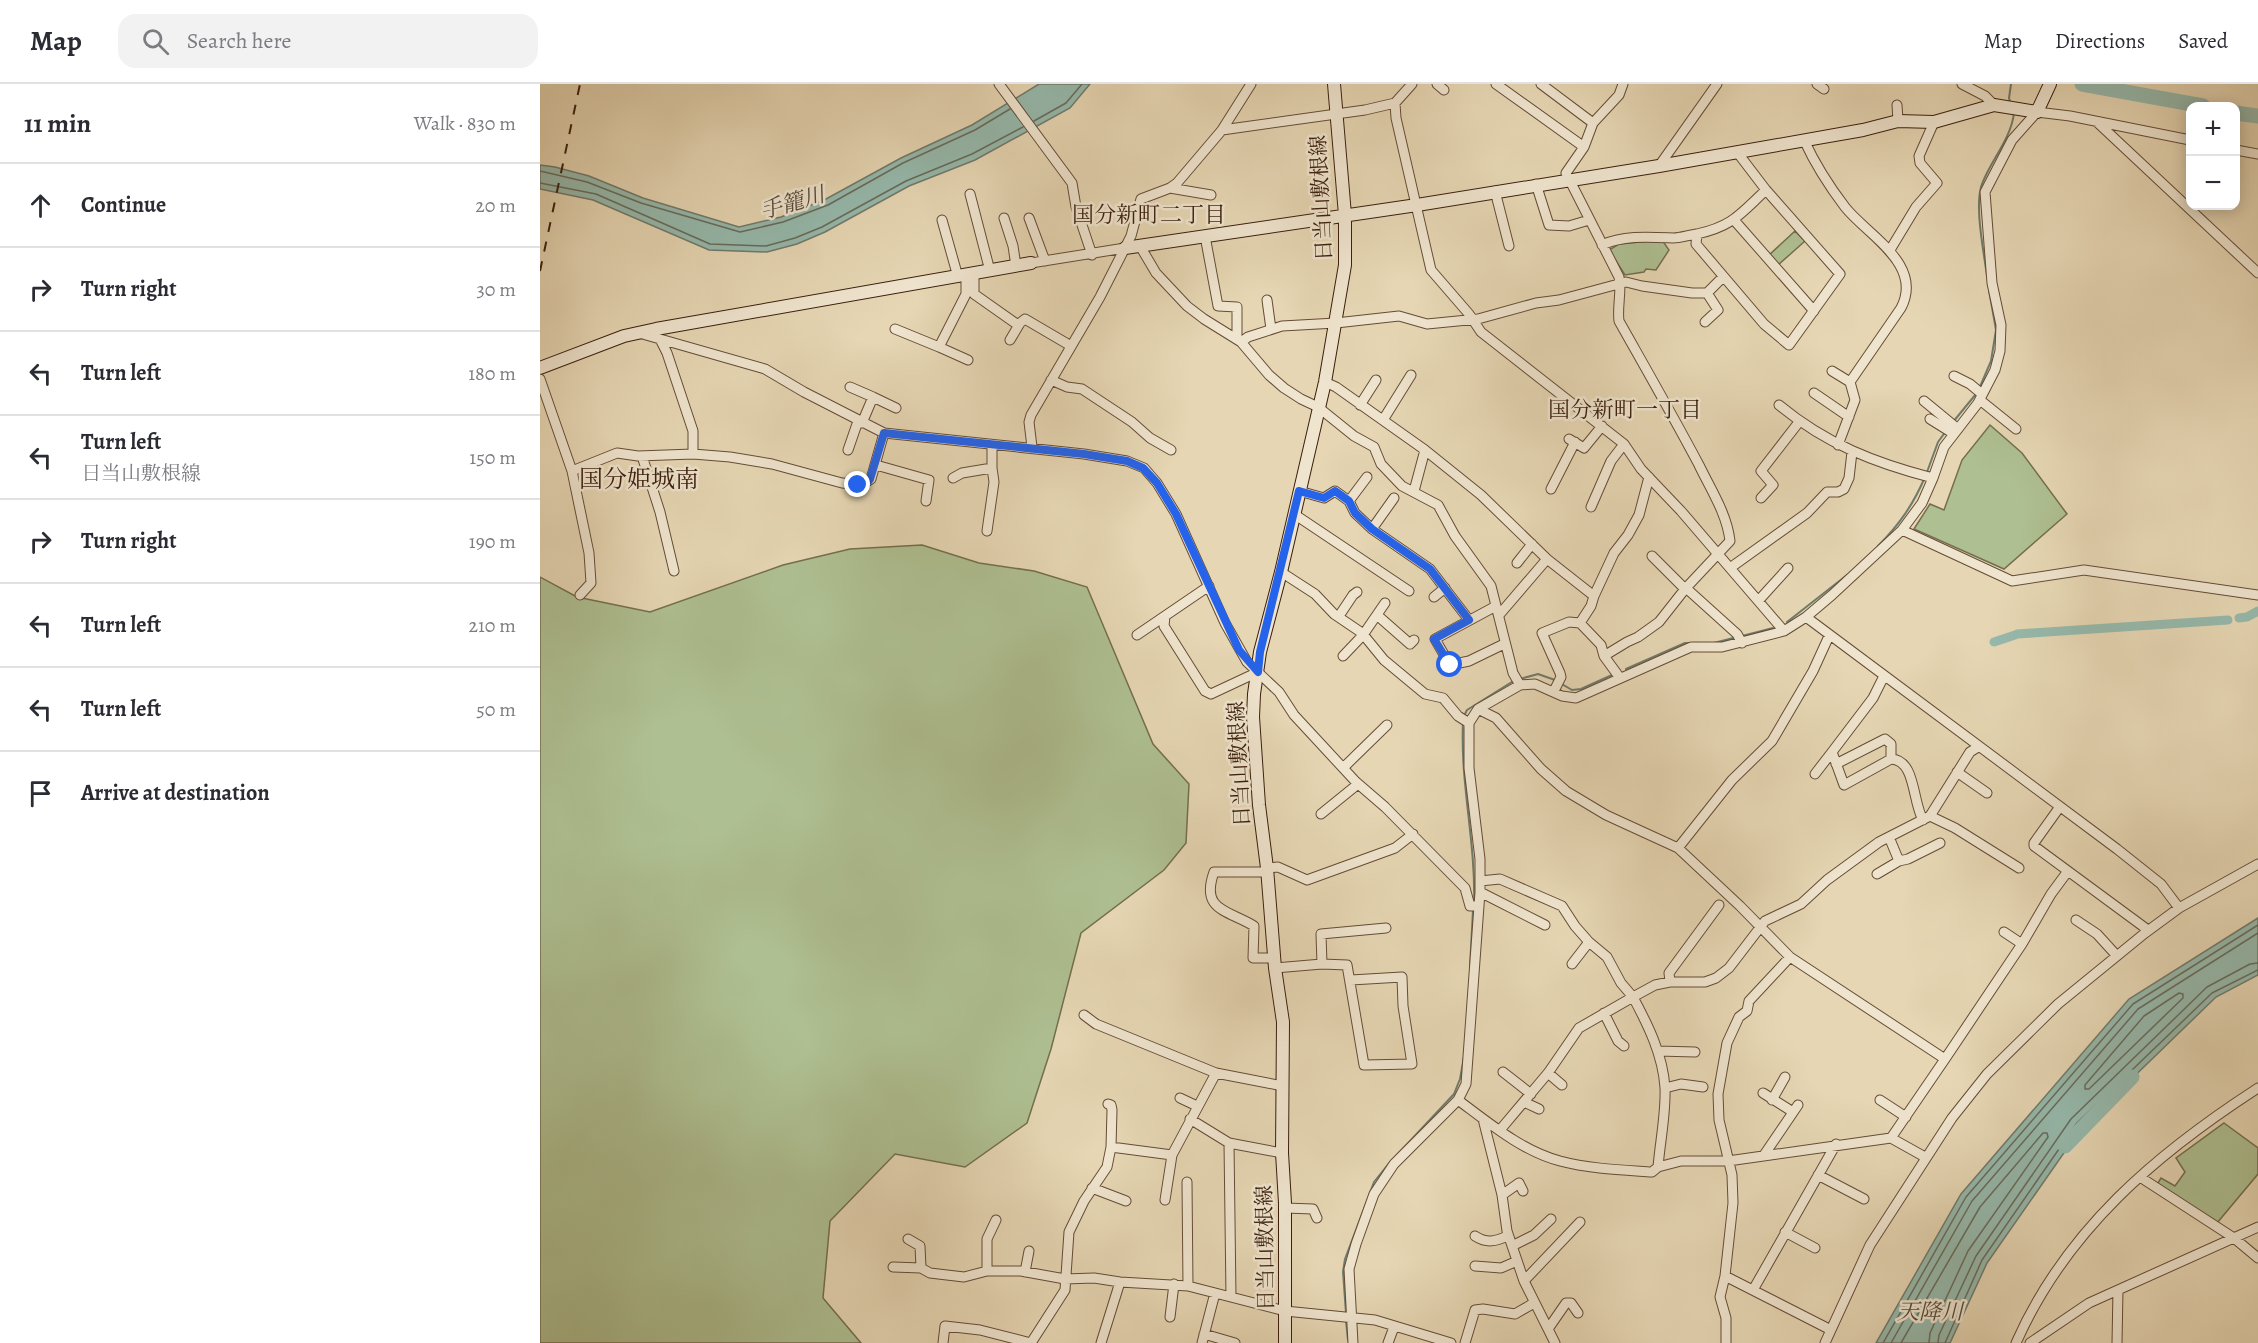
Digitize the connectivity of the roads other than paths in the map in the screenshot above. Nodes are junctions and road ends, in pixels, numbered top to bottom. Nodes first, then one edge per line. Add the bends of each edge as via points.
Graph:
1 (1251, 84) edge
2 (1334, 84) edge
3 (1412, 84) edge
4 (1497, 84) edge
5 (1541, 84) edge
6 (1623, 84) edge
7 (1717, 84) edge
8 (1962, 84) edge
9 (2050, 84) edge
10 (1000, 85) edge
11 (1395, 103) junction
12 (1897, 105) dead end
13 (1994, 105) junction
14 (1335, 112) junction
15 (2037, 112) junction
16 (1898, 121) junction
17 (1934, 122) junction
18 (2097, 122) junction
19 (1593, 123) junction
20 (1222, 130) junction
21 (2186, 139) edge
22 (1804, 140) junction
23 (1584, 147) junction
24 (2240, 151) edge
25 (1737, 152) junction
26 (2258, 154) edge
27 (1659, 166) junction
28 (1568, 179) junction
29 (1536, 184) junction
30 (1170, 188) junction
31 (1766, 190) junction
32 (1495, 191) junction
33 (970, 194) dead end
34 (1211, 195) dead end
35 (1417, 205) junction
36 (1345, 215) junction
37 (1004, 218) dead end
38 (1029, 218) dead end
39 (942, 220) dead end
40 (1589, 220) junction
41 (1734, 220) junction
42 (1697, 234) junction
43 (1205, 236) junction
44 (1602, 245) junction
45 (1140, 246) junction
46 (1509, 246) dead end
47 (1125, 248) junction
48 (1890, 250) junction
49 (1092, 255) junction
50 (1045, 261) junction
51 (1031, 263) joint
52 (1016, 266) junction
53 (990, 271) junction
54 (2258, 273) edge
55 (966, 275) junction
56 (1723, 277) junction
57 (1621, 284) junction
58 (1707, 293) junction
59 (1267, 300) dead end
60 (1814, 311) junction
61 (1472, 319) junction
62 (1705, 322) dead end
63 (1336, 323) junction
64 (1018, 325) junction
65 (895, 329) dead end
66 (1271, 329) junction
67 (639, 333) junction
68 (660, 339) junction
69 (1010, 340) dead end
70 (1239, 340) junction
71 (1071, 346) junction
72 (939, 347) junction
73 (968, 360) dead end
74 (540, 368) edge
75 (1832, 371) dead end
76 (1411, 375) dead end
77 (1954, 376) dead end
78 (540, 379) edge
79 (1051, 380) junction
80 (1376, 380) dead end
81 (1325, 382) junction
82 (1851, 382) junction
83 (850, 387) dead end
84 (1814, 393) dead end
85 (873, 397) junction
86 (1981, 397) junction
87 (1923, 401) dead end
88 (1360, 405) junction
89 (1779, 405) dead end
90 (1318, 406) junction
91 (897, 408) dead end
92 (1849, 417) junction
93 (1930, 419) dead end
94 (1383, 420) junction
95 (860, 422) junction
96 (1799, 422) junction
97 (1945, 423) junction
98 (1602, 426) junction
99 (2016, 429) dead end
100 (1955, 430) junction
101 (884, 433) junction
102 (1624, 444) junction
103 (992, 445) junction
104 (1838, 445) junction
105 (1032, 447) junction
106 (848, 450) dead end
107 (1171, 450) dead end
108 (1425, 450) junction
109 (1852, 452) junction
110 (693, 454) junction
111 (642, 456) junction
112 (876, 465) junction
113 (992, 468) junction
114 (572, 471) junction
115 (1367, 477) dead end
116 (1649, 477) junction
117 (953, 478) dead end
118 (1932, 478) junction
119 (1551, 489) dead end
120 (1299, 491) junction
121 (1413, 491) junction
122 (1394, 498) dead end
123 (1761, 498) dead end
124 (926, 501) dead end
125 (1349, 501) junction
126 (1591, 507) dead end
127 (1294, 514) junction
128 (1372, 529) junction
129 (1902, 530) junction
130 (987, 531) dead end
131 (1532, 544) junction
132 (1718, 554) junction
133 (1652, 556) dead end
134 (1547, 559) junction
135 (1517, 563) dead end
136 (1730, 568) junction
137 (1788, 568) dead end
138 (674, 571) dead end
139 (1281, 572) junction
140 (1209, 586) junction
141 (1445, 588) junction
142 (1686, 588) junction
143 (1409, 591) dead end
144 (1358, 592) dead end
145 (580, 595) dead end
146 (1594, 596) junction
147 (2258, 596) edge
148 (1434, 597) dead end
149 (1759, 600) junction
150 (1385, 603) dead end
151 (1497, 611) junction
152 (1377, 615) junction
153 (1165, 616) junction
154 (1339, 616) junction
155 (1806, 617) junction
156 (1469, 620) junction
157 (1580, 623) junction
158 (1784, 631) junction
159 (1137, 635) dead end
160 (1363, 635) junction
161 (1829, 636) junction
162 (1740, 639) junction
163 (1414, 640) dead end
164 (1504, 644) junction
165 (1343, 656) dead end
166 (1604, 656) junction
167 (1258, 672) junction
168 (1884, 676) junction
169 (1620, 678) junction
170 (1520, 685) junction
171 (1555, 689) junction
172 (1478, 709) junction
173 (1464, 720) junction
174 (1388, 724) dead end
175 (1978, 747) junction
176 (1832, 752) junction
177 (1891, 759) junction
178 (1836, 764) junction
179 (1343, 768) junction
180 (1957, 772) junction
181 (1815, 774) dead end
182 (1358, 784) junction
183 (1987, 793) dead end
184 (2059, 808) junction
185 (1321, 814) dead end
186 (1927, 818) junction
187 (1413, 834) junction
188 (1889, 837) junction
189 (1940, 843) dead end
190 (1678, 848) junction
191 (1899, 861) junction
192 (2258, 864) edge
193 (2019, 868) dead end
194 (1267, 870) junction
195 (2068, 871) junction
196 (1877, 874) dead end
197 (1480, 887) junction
198 (1719, 905) dead end
199 (1475, 906) junction
200 (2179, 908) junction
201 (2081, 921) dead end
202 (1545, 925) dead end
203 (1759, 926) junction
204 (1386, 928) dead end
205 (2148, 930) junction
206 (2004, 932) dead end
207 (1589, 942) junction
208 (2022, 944) junction
209 (2117, 956) junction
210 (1790, 957) junction
211 (1275, 963) junction
212 (1322, 964) junction
213 (1572, 964) dead end
214 (1351, 980) junction
215 (1670, 982) junction
216 (1633, 997) junction
217 (1604, 1013) junction
218 (1084, 1015) dead end
219 (1624, 1046) dead end
220 (1658, 1051) junction
221 (1695, 1052) dead end
222 (1945, 1059) junction
223 (1503, 1072) dead end
224 (1216, 1073) junction
225 (1548, 1073) junction
226 (1785, 1077) dead end
227 (1562, 1085) dead end
228 (1283, 1086) junction
229 (1703, 1087) dead end
230 (1665, 1088) junction
231 (2258, 1088) edge
232 (1531, 1094) junction
233 (1763, 1094) dead end
234 (1180, 1098) dead end
235 (1458, 1100) junction
236 (1772, 1100) junction
237 (1880, 1100) dead end
238 (1524, 1102) junction
239 (1108, 1104) dead end
240 (1197, 1106) junction
241 (1539, 1109) dead end
242 (1906, 1117) junction
243 (1190, 1119) junction
244 (1483, 1119) junction
245 (1500, 1130) junction
246 (1891, 1138) junction
247 (1228, 1143) junction
248 (1836, 1144) junction
249 (1111, 1147) junction
250 (1282, 1153) junction
251 (1172, 1155) junction
252 (1764, 1155) junction
253 (1925, 1157) junction
254 (1728, 1161) junction
255 (1658, 1167) junction
256 (1818, 1174) junction
257 (2140, 1177) junction
258 (1187, 1182) dead end
259 (1092, 1188) junction
260 (1523, 1191) dead end
261 (1502, 1195) junction
262 (1864, 1199) dead end
263 (1165, 1200) dead end
264 (1126, 1202) dead end
265 (1285, 1208) junction
266 (1317, 1218) dead end
267 (1551, 1219) dead end
268 (996, 1220) dead end
269 (1580, 1222) dead end
270 (2258, 1227) edge
271 (1785, 1232) junction
272 (1475, 1236) dead end
273 (1509, 1236) junction
274 (2234, 1238) junction
275 (908, 1239) dead end
276 (1512, 1246) junction
277 (1815, 1248) dead end
278 (1029, 1251) dead end
279 (2258, 1258) edge
280 (1517, 1261) junction
281 (1475, 1266) dead end
282 (893, 1267) dead end
283 (921, 1268) junction
284 (987, 1271) junction
285 (1025, 1272) junction
286 (1725, 1276) junction
287 (1065, 1279) junction
288 (1524, 1281) junction
289 (1120, 1282) junction
290 (1174, 1284) junction
291 (1188, 1286) junction
292 (1753, 1290) junction
293 (2118, 1290) junction
294 (1215, 1293) junction
295 (1231, 1297) junction
296 (1534, 1303) junction
297 (1285, 1311) junction
298 (1578, 1313) dead end
299 (1170, 1317) dead end
300 (1352, 1318) junction
301 (1394, 1327) junction
302 (1548, 1329) junction
303 (1831, 1330) junction
304 (1203, 1338) edge
305 (1439, 1342) edge
306 (943, 1343) edge
307 (1101, 1343) edge
308 (1235, 1343) edge
309 (1285, 1343) edge
310 (1353, 1343) edge
311 (1388, 1343) edge
312 (1451, 1343) edge
313 (1465, 1343) edge
314 (1555, 1343) edge
315 (1726, 1343) edge
316 (1825, 1343) edge
317 (2016, 1343) edge
318 (2030, 1343) edge
319 (2117, 1343) edge

1 - 20 street
2 - 14 street, 日当山敷根線
3 - 11 street
4 - 23 street
5 - 19 street
6 - 19 street
7 - 27 street
8 - 13 street
9 - 15 street
10 - 49 street via 1072,183
11 - 14 street
11 - 35 street
12 - 16 street
13 - 15 street
13 - 17 street
14 - 20 street
14 - 36 street, 日当山敷根線
15 - 18 street
15 - 86 street via 2012,140 1985,192 1992,283 2001,324 1995,370
16 - 17 street
16 - 22 street
17 - 48 street via 1919,156 1920,163 1937,183
18 - 21 street
18 - 54 street
19 - 23 street
20 - 30 street
22 - 25 street
22 - 48 street via 1818,168 1846,207
23 - 28 street via 1566,173
24 - 26 street
25 - 27 street
25 - 31 street
27 - 28 street
28 - 29 street
28 - 40 street
29 - 32 street
29 - 40 street via 1549,225 1569,226
30 - 34 street
30 - 47 street via 1140,202
31 - 41 street
31 - 60 street via 1840,274
32 - 35 street
32 - 46 street
33 - 53 street
35 - 36 street
35 - 61 street via 1431,270
36 - 43 street
36 - 63 street, 日当山敷根線 via 1345,265
37 - 52 street
38 - 50 street
39 - 55 street
40 - 44 street
41 - 42 street via 1719,229
41 - 60 street
42 - 44 street via 1637,237
42 - 56 street via 1696,244
43 - 45 street
43 - 70 street via 1218,306 1237,307
44 - 57 street
45 - 47 street
45 - 70 street via 1177,297
47 - 49 street
47 - 71 street
48 - 82 street via 1905,282 1905,301
49 - 50 street
50 - 51 street
51 - 52 street
52 - 53 street
53 - 55 street
55 - 64 street via 974,294
55 - 67 street
55 - 72 street via 966,294
56 - 58 street
56 - 60 street via 1764,324 1789,345
57 - 58 street
57 - 61 street
57 - 132 street via 1619,321 1668,407 1729,529 1730,541
58 - 62 street via 1718,310
59 - 66 street
61 - 63 street via 1427,324 1399,316
61 - 98 street via 1481,332
63 - 66 street
63 - 81 street, 日当山敷根線
64 - 69 street
64 - 71 street via 1025,319
65 - 72 street
66 - 70 street
67 - 68 street
67 - 74 street
68 - 95 street via 765,369
68 - 110 street via 693,431
70 - 90 street via 1276,382
71 - 79 street
72 - 73 street
75 - 82 street
76 - 94 street
77 - 86 street via 1970,384
78 - 114 street
79 - 105 street via 1029,422
79 - 107 street via 1082,389
80 - 88 street
81 - 88 street
81 - 90 street, 日当山敷根線
82 - 92 street via 1856,398
83 - 85 street
84 - 92 street
85 - 91 street
85 - 95 street
86 - 99 street
86 - 100 street
87 - 97 street
88 - 94 street
89 - 96 street
90 - 120 street, 日当山敷根線
90 - 121 street via 1374,447 1381,464 1402,486
92 - 104 street
93 - 97 street
94 - 108 street
95 - 101 street
95 - 106 street
96 - 104 street
96 - 123 street via 1761,471 1773,485
97 - 100 street
98 - 102 street
98 - 119 street via 1584,448 1572,441
100 - 118 street
101 - 103 street
101 - 112 street
102 - 116 street
102 - 126 street via 1611,461
103 - 105 street
103 - 113 street
104 - 109 street
105 - 140 street via 1127,461 1143,468 1176,514
108 - 121 street
108 - 131 street via 1481,495
109 - 118 street
109 - 136 street via 1844,489 1827,492 1800,519
110 - 111 street
110 - 112 street via 772,464 858,485 868,482
111 - 114 street via 617,453
111 - 138 street
112 - 124 street via 929,480
113 - 117 street
113 - 130 street via 994,482
114 - 145 street via 589,553 591,583
115 - 125 street
116 - 132 street
116 - 146 street via 1639,515 1614,553
118 - 129 street via 1922,503
120 - 125 street via 1324,498 1335,491
120 - 127 street, 日当山敷根線
121 - 151 street via 1438,505 1491,586
122 - 128 street
125 - 128 street
127 - 139 street, 日当山敷根線
127 - 143 street
128 - 141 street via 1430,569
129 - 147 street via 2012,581 2084,570
129 - 155 street
131 - 134 street
131 - 135 street
132 - 136 street
132 - 142 street
133 - 142 street
134 - 146 street
134 - 151 street
136 - 149 street
137 - 149 street
139 - 154 street via 1315,594
139 - 167 street, 日当山敷根線
140 - 153 street
140 - 167 street via 1239,650
141 - 148 street
141 - 156 street
142 - 162 street
142 - 166 street via 1659,622
144 - 154 street
146 - 157 street
149 - 158 street
150 - 152 street
151 - 156 street
151 - 164 street
152 - 160 street
152 - 163 street via 1410,644
153 - 159 street
153 - 167 street via 1164,626 1205,691 1211,694
154 - 160 street
155 - 158 street
155 - 161 street
156 - 164 street via 1434,639 1450,665 1469,661
157 - 166 street via 1601,645
157 - 171 street via 1569,622 1542,633 1561,677
158 - 162 street
160 - 165 street
160 - 173 street via 1425,694 1443,698
161 - 168 street
161 - 190 street via 1772,741 1732,780
162 - 169 street via 1722,647 1691,647
164 - 170 street
166 - 169 street
167 - 179 street
167 - 194 street, 日当山敷根線 via 1253,717
168 - 175 street
168 - 176 street via 1873,698
169 - 171 street via 1575,698 1562,696
170 - 171 street
170 - 172 street
172 - 173 street
172 - 190 street via 1496,718 1541,769 1566,790 1606,815
173 - 197 street
174 - 179 street
175 - 180 street
175 - 184 street
176 - 178 street
176 - 181 street
177 - 178 street via 1844,785
177 - 178 street via 1891,744 1885,739
177 - 186 street via 1903,762 1910,771 1917,809
179 - 182 street
180 - 183 street
180 - 186 street
182 - 185 street
182 - 187 street
184 - 195 street via 2034,846
184 - 200 street via 2161,884
186 - 188 street
186 - 193 street via 1955,828
187 - 194 street via 1395,848 1307,880 1278,867
187 - 199 street via 1465,888
188 - 191 street
188 - 203 street via 1827,880 1801,904
189 - 191 street
190 - 203 street
191 - 196 street
192 - 200 street
194 - 211 street, 日当山敷根線
194 - 211 street via 1214,872 1209,886 1211,899 1223,911 1254,926 1253,958
195 - 205 street
195 - 208 street
197 - 199 street
197 - 202 street via 1524,919
197 - 207 street via 1500,879 1562,906
198 - 215 street via 1669,974
199 - 235 street via 1468,1070
200 - 205 street
201 - 209 street
203 - 210 street
203 - 215 street via 1729,968 1716,978 1705,982
204 - 212 street via 1321,934
205 - 209 street
206 - 208 street
207 - 213 street
207 - 216 street via 1607,957
208 - 222 street
209 - 253 street via 2058,1004 1987,1074
210 - 222 street
210 - 254 street via 1749,1001 1727,1043 1718,1094
211 - 212 street
211 - 228 street, 日当山敷根線 via 1282,1022
212 - 214 street via 1347,965
214 - 214 street via 1364,1065 1412,1064 1402,977
215 - 216 street
216 - 217 street
216 - 220 street
217 - 219 street
217 - 225 street via 1579,1028
218 - 224 street via 1096,1024
220 - 221 street
220 - 230 street
222 - 242 street
223 - 232 street
224 - 228 street
224 - 240 street
225 - 227 street
225 - 232 street
226 - 236 street
228 - 250 street, 日当山敷根線
229 - 230 street via 1681,1084
230 - 255 street
231 - 257 street
232 - 238 street
233 - 236 street
234 - 240 street
235 - 244 street
235 - 300 street via 1394,1164 1374,1194 1349,1269
236 - 252 street via 1795,1109
237 - 242 street
238 - 241 street
238 - 245 street
239 - 249 street via 1112,1106
240 - 243 street
242 - 246 street
243 - 247 street
243 - 251 street
244 - 245 street
244 - 261 street
245 - 255 street via 1520,1144 1560,1161 1641,1172 1652,1172
246 - 248 street
246 - 253 street
247 - 250 street
247 - 295 street
248 - 252 street
248 - 256 street
249 - 251 street
249 - 259 street via 1107,1167
250 - 265 street, 日当山敷根線
251 - 263 street
252 - 254 street
253 - 303 street via 1870,1245
254 - 255 street via 1681,1161
254 - 286 street via 1733,1203
256 - 262 street
256 - 271 street
257 - 274 street
257 - 317 street via 2081,1236 2029,1314
258 - 291 street
259 - 264 street
259 - 287 street via 1069,1232
260 - 261 street via 1519,1183
261 - 273 street
265 - 266 street via 1313,1209
265 - 297 street, 日当山敷根線
267 - 276 street via 1534,1235
268 - 284 street via 987,1239
269 - 288 street
270 - 274 street
271 - 277 street
271 - 292 street
272 - 273 street via 1492,1242
273 - 276 street
274 - 279 street
274 - 293 street
275 - 283 street via 920,1246
276 - 280 street
278 - 285 street
280 - 281 street via 1501,1268
280 - 288 street
282 - 283 street
283 - 284 street via 930,1273 964,1277
284 - 285 street
285 - 287 street
286 - 292 street
286 - 315 street via 1720,1297 1726,1318
287 - 289 street
287 - 306 street via 1065,1290 1031,1343 945,1326
288 - 296 street
289 - 290 street
289 - 307 street
290 - 291 street
290 - 299 street
291 - 294 street
292 - 303 street
293 - 318 street via 2089,1303
293 - 319 street
294 - 295 street
294 - 304 street
295 - 297 street
296 - 302 street
296 - 313 street via 1515,1314 1475,1310
297 - 300 street
297 - 309 street, 日当山敷根線
298 - 302 street via 1571,1303 1566,1303
300 - 301 street via 1376,1320
300 - 310 street
301 - 305 street
301 - 311 street
302 - 314 street
303 - 316 street
304 - 308 street
305 - 312 street

